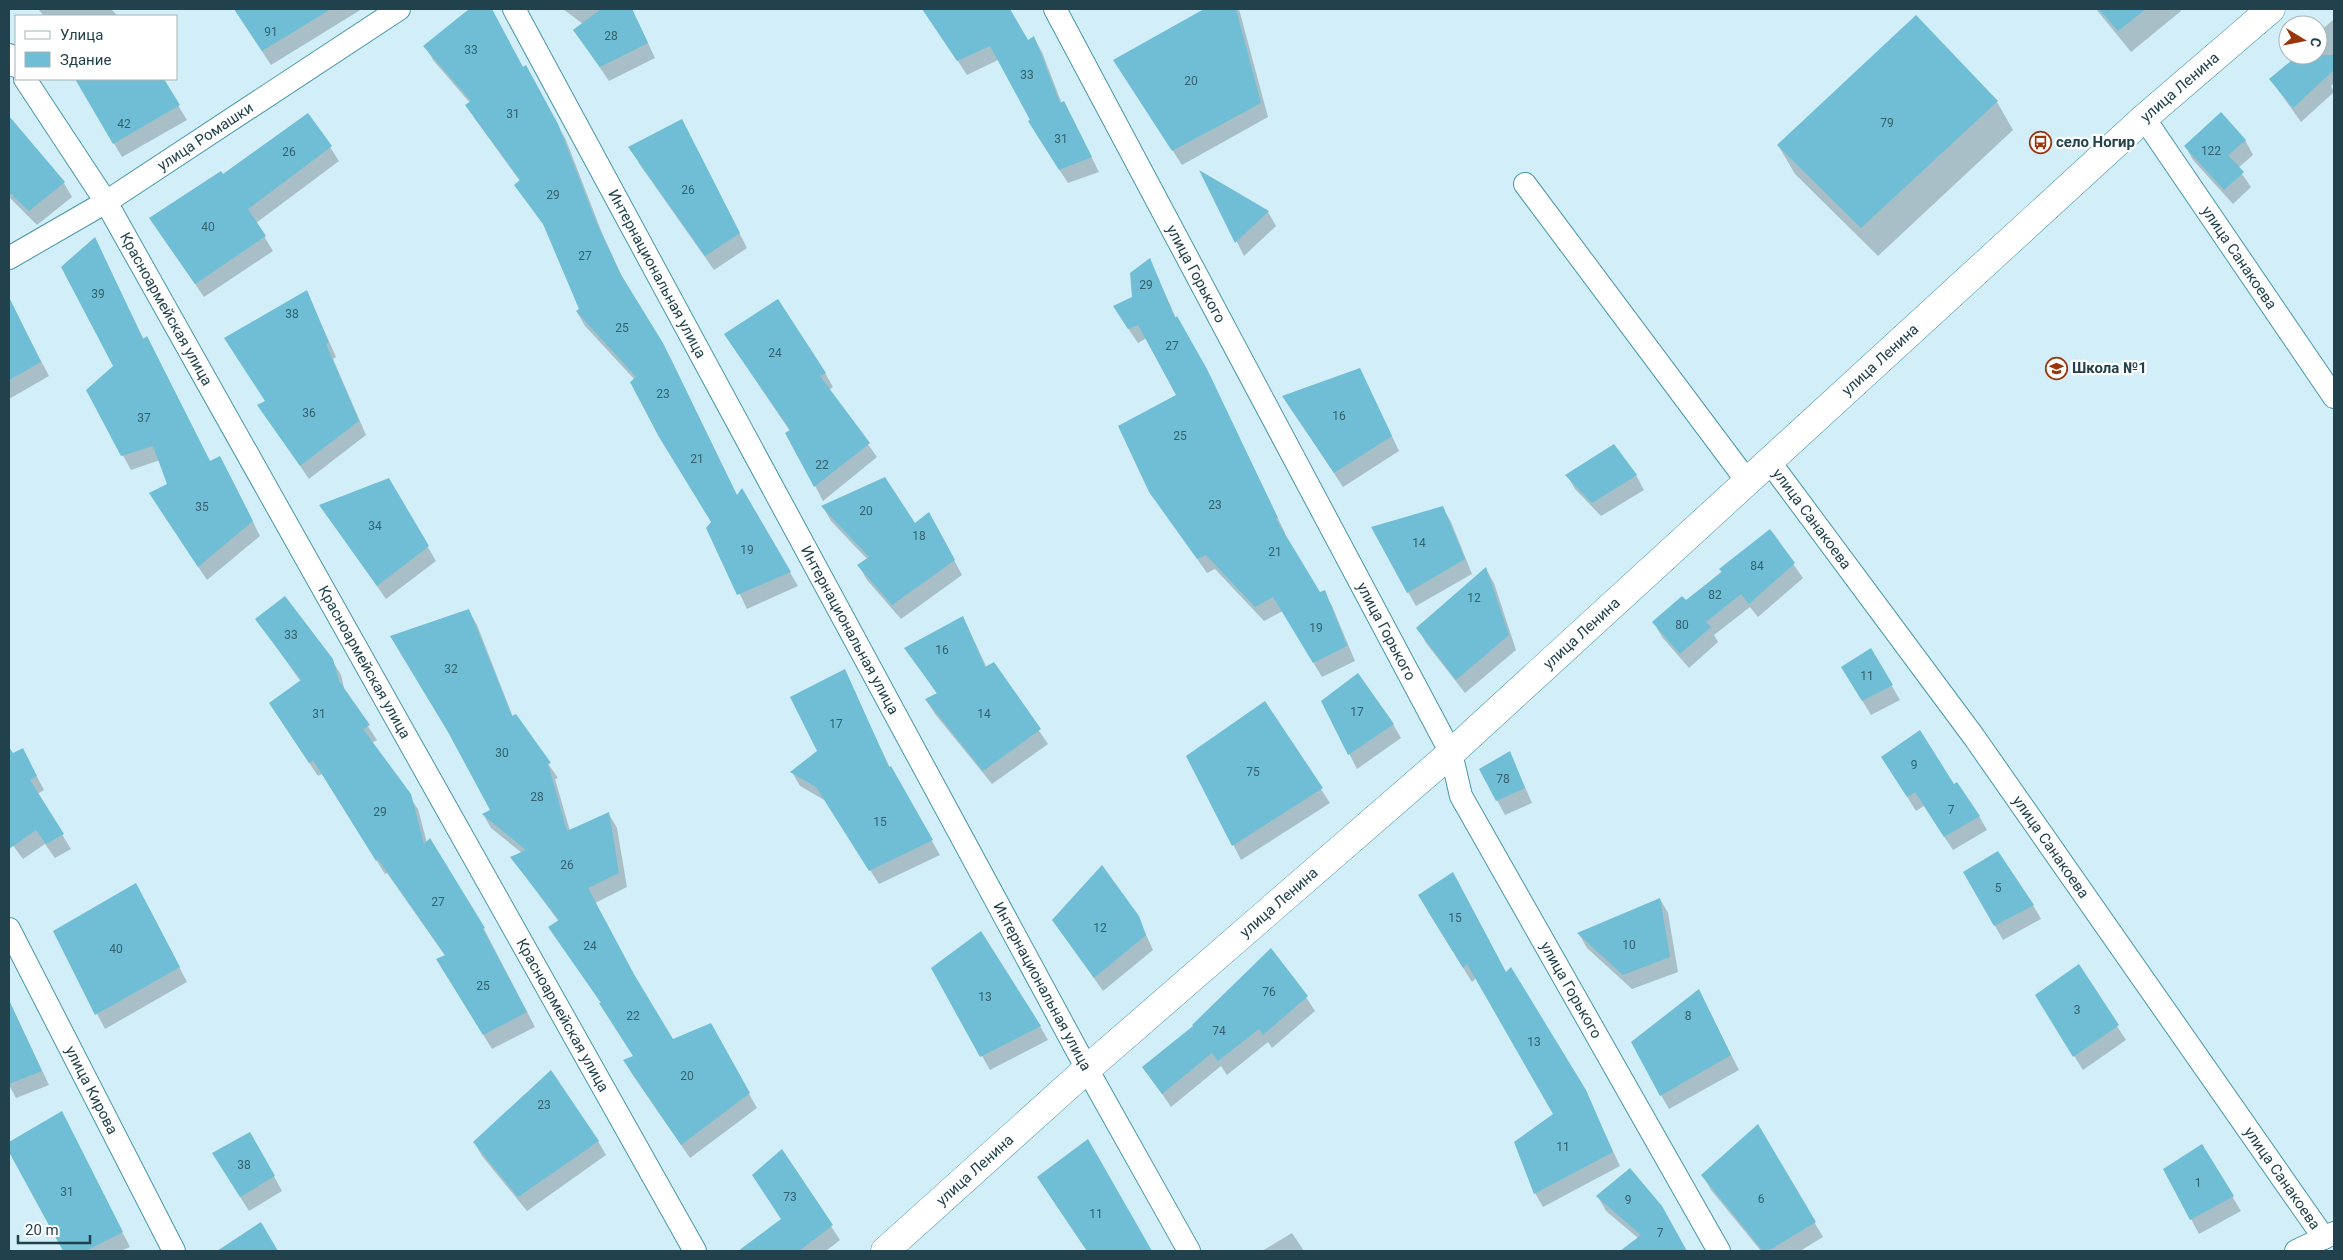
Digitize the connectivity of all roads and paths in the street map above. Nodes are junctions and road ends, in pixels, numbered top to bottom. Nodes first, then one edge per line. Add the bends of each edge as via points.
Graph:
1 (399, 9) edge
2 (514, 9) edge
3 (1055, 9) edge
4 (2271, 9) edge
5 (25, 80) edge
6 (2144, 118) junction
7 (1526, 184) dead end
8 (106, 202) junction
9 (9, 258) edge
10 (2334, 397) edge
11 (1769, 462) junction
12 (1747, 481) junction
13 (1451, 753) junction
14 (9, 929) edge
15 (1087, 1069) junction
16 (2329, 1235) edge
17 (174, 1251) edge
18 (695, 1251) edge
19 (885, 1251) edge
20 (1189, 1251) edge
21 (1719, 1251) edge
22 (2296, 1251) edge

1 - 8 street, улица Ромашки
2 - 15 street, Интернациональная улица
3 - 13 street, улица Горького
4 - 6 street, улица Ленина
5 - 8 street, Красноармейская улица
6 - 10 street, улица Санакоева
6 - 11 street, улица Ленина
7 - 12 street
8 - 9 street, улица Ромашки
8 - 18 street, Красноармейская улица
11 - 12 street, улица Ленина
11 - 16 street, улица Санакоева via 1974,737
12 - 13 street, улица Ленина
13 - 15 street, улица Ленина
13 - 21 street, улица Горького via 1460,796
14 - 17 street, улица Кирова
15 - 19 street, улица Ленина
15 - 20 street, Интернациональная улица
16 - 22 street

